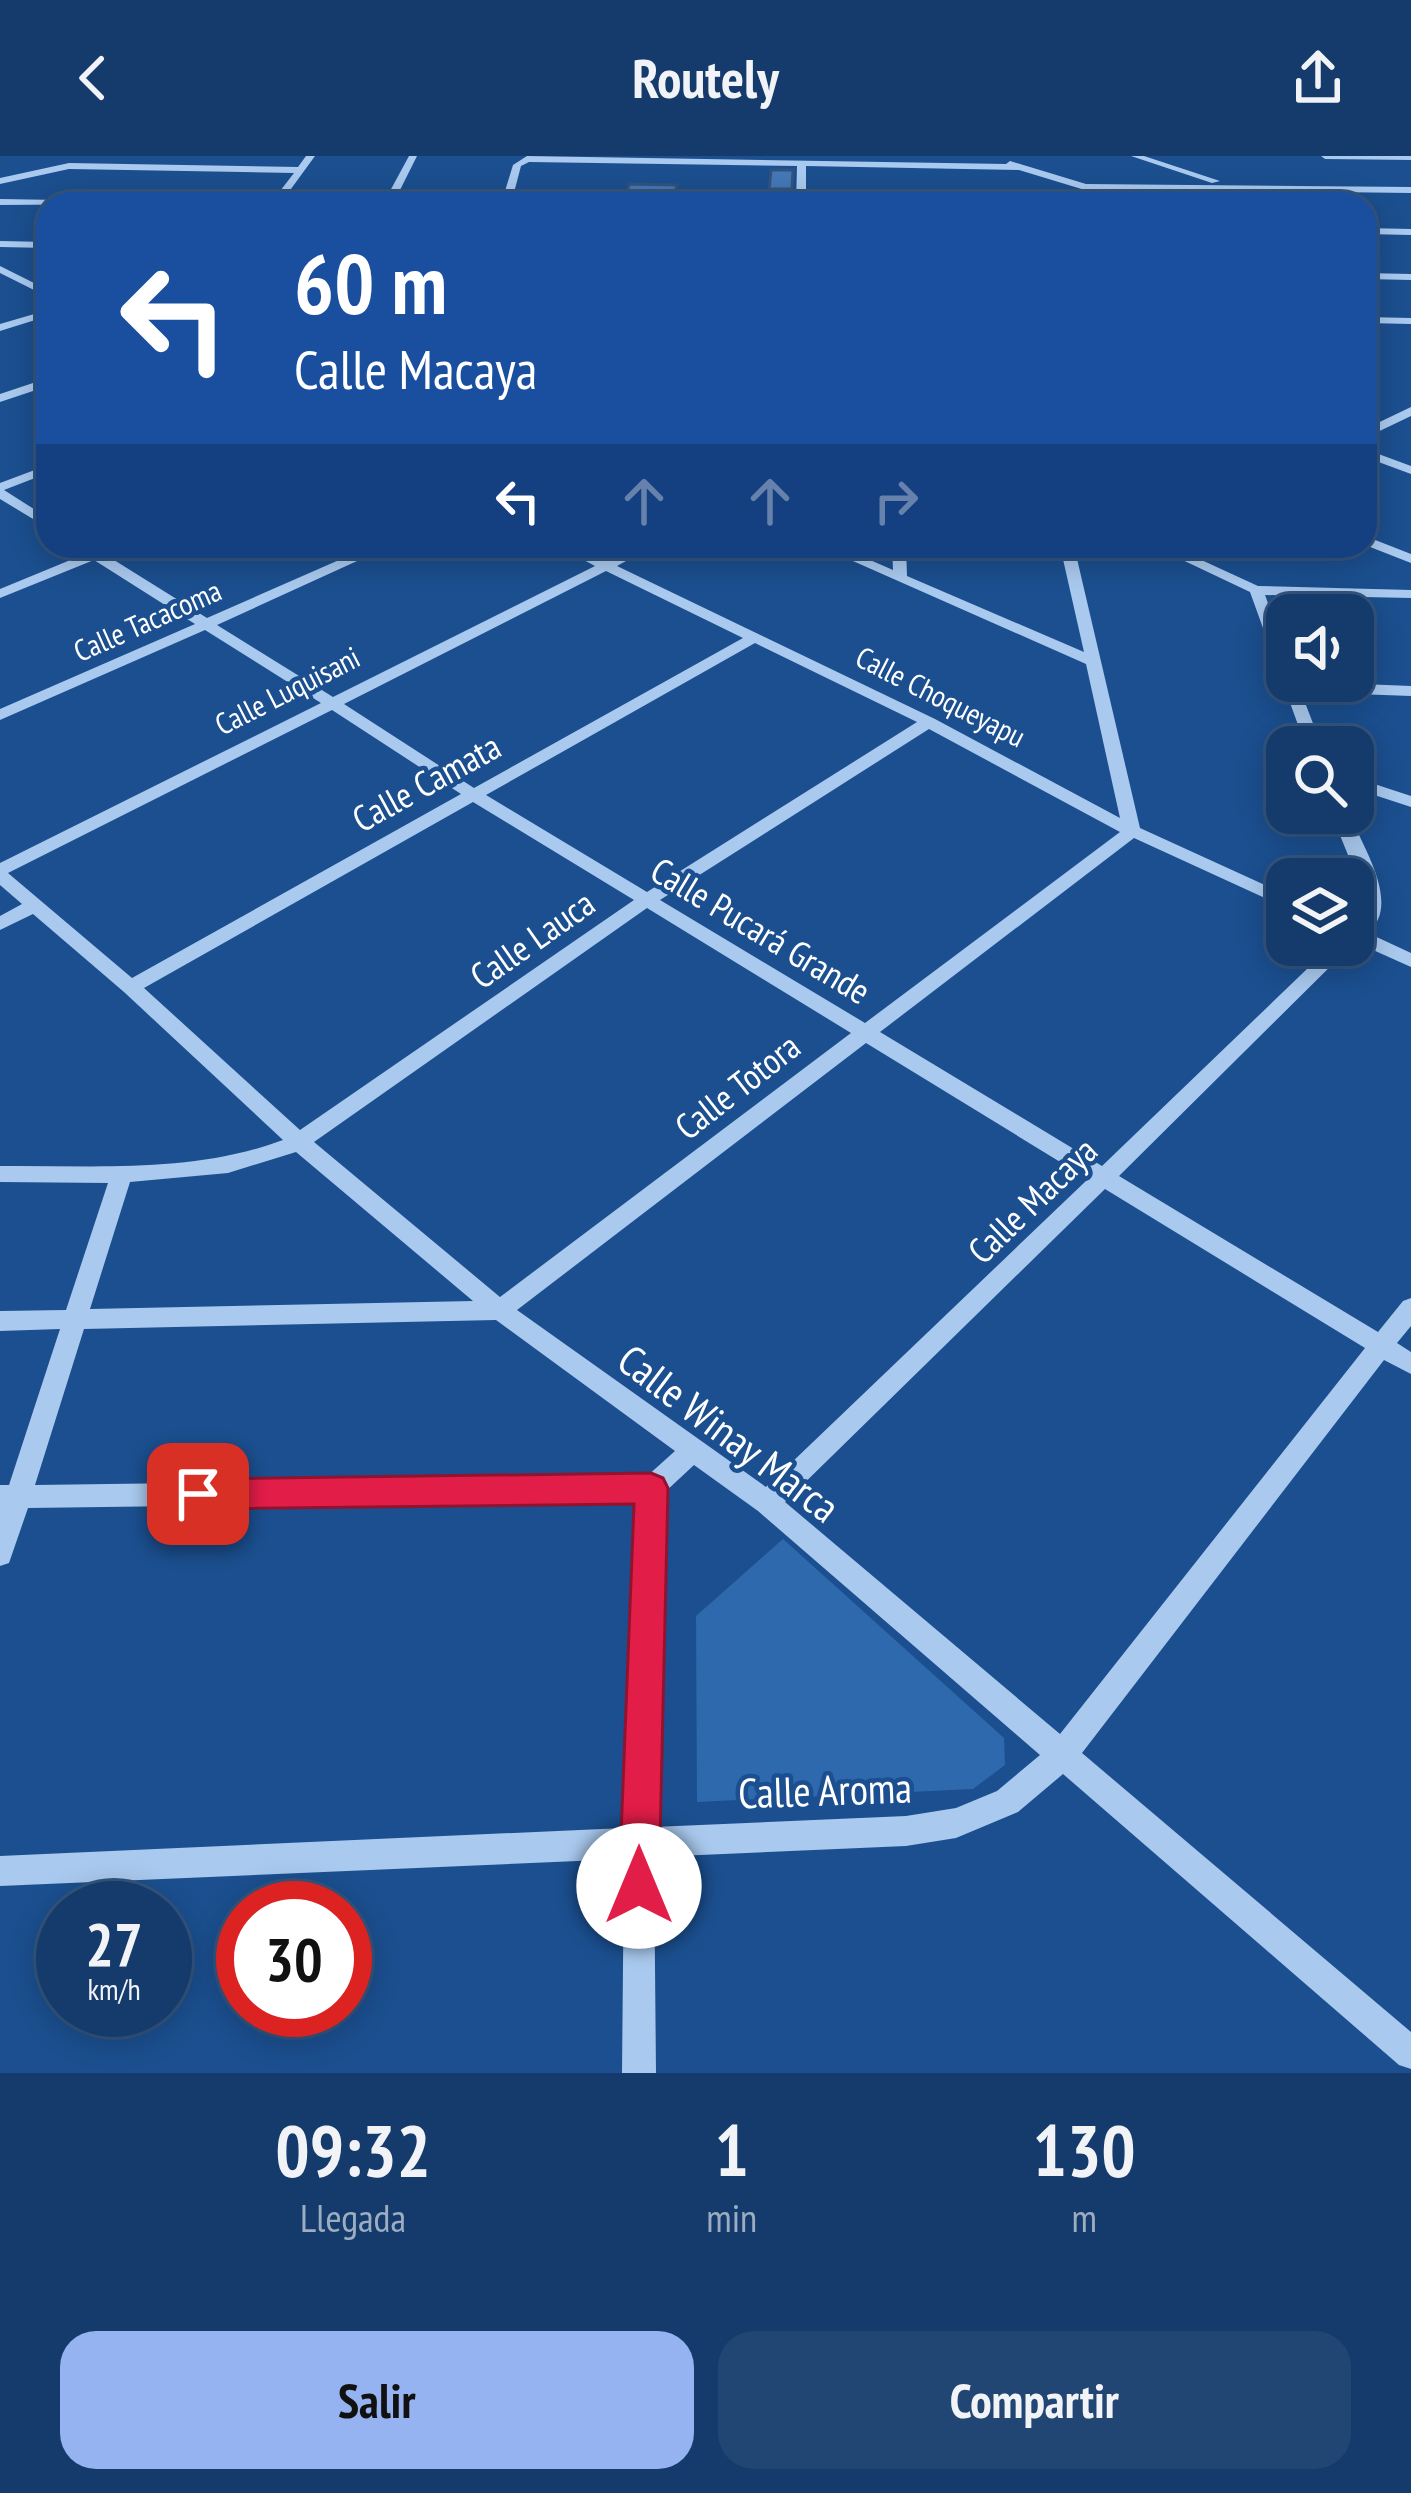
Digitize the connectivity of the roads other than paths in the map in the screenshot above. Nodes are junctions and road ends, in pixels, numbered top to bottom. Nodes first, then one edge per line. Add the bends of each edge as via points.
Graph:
1 (103, 156) edge
2 (311, 156) edge
3 (413, 156) edge
4 (987, 156) edge
5 (1135, 156) edge
6 (1179, 156) edge
7 (1325, 156) edge
8 (1391, 157) edge
9 (1411, 157) edge
10 (523, 158) edge
11 (752, 160) edge
12 (802, 165) junction
13 (93, 166) junction
14 (1020, 167) junction
15 (301, 170) junction
16 (1184, 171) junction
17 (0, 181) edge
18 (1089, 186) junction
19 (1235, 187) junction
20 (1411, 190) edge
21 (284, 192) edge
22 (394, 192) edge
23 (510, 192) edge
24 (801, 192) edge
25 (1107, 192) edge
26 (0, 202) edge
27 (36, 203) edge
28 (1377, 231) edge
29 (1411, 232) edge
30 (0, 244) edge
31 (36, 245) edge
32 (0, 269) edge
33 (1377, 276) edge
34 (1411, 277) edge
35 (36, 287) edge
36 (36, 317) edge
37 (1377, 320) edge
38 (1411, 321) edge
39 (0, 328) edge
40 (36, 386) edge
41 (0, 398) edge
42 (1411, 411) edge
43 (1377, 428) edge
44 (1377, 457) edge
45 (1411, 470) edge
46 (36, 474) edge
47 (0, 490) edge
48 (36, 516) edge
49 (1377, 545) edge
50 (72, 558) edge
51 (101, 558) edge
52 (355, 558) edge
53 (590, 558) edge
54 (617, 558) edge
55 (853, 558) edge
56 (899, 558) edge
57 (1070, 558) edge
58 (1186, 558) edge
59 (1411, 559) edge
60 (602, 564) junction
61 (900, 579) junction
62 (1256, 590) junction
63 (0, 593) edge
64 (1411, 594) edge
65 (1266, 618) edge
66 (202, 625) junction
67 (755, 637) junction
68 (1094, 662) junction
69 (1374, 688) edge
70 (1411, 691) edge
71 (333, 701) junction
72 (0, 715) edge
73 (929, 722) junction
74 (1374, 789) edge
75 (472, 794) junction
76 (1407, 799) edge
77 (1132, 831) junction
78 (0, 873) edge
79 (1266, 892) edge
80 (645, 901) junction
81 (37, 904) junction
82 (0, 924) edge
83 (1374, 946) edge
84 (1411, 961) edge
85 (1322, 966) edge
86 (131, 987) junction
87 (865, 1030) junction
88 (299, 1142) junction
89 (122, 1172) junction
90 (0, 1174) edge
91 (1108, 1178) junction
92 (1411, 1308) edge
93 (500, 1310) junction
94 (75, 1319) junction
95 (0, 1321) edge
96 (1381, 1346) junction
97 (1411, 1364) edge
98 (691, 1452) junction
99 (651, 1488) junction
100 (9, 1497) edge
101 (767, 1503) junction
102 (0, 1554) edge
103 (1061, 1756) junction
104 (639, 1840) junction
105 (0, 1871) edge
106 (1411, 2053) edge
107 (639, 2073) edge

1 - 13 street
2 - 15 street
3 - 22 street
4 - 14 street
5 - 16 street
6 - 16 street
7 - 8 street
8 - 9 street
10 - 11 street
10 - 23 street
11 - 12 street
12 - 14 street
12 - 24 street
13 - 15 street
13 - 17 street
14 - 18 street
15 - 21 street
16 - 19 street
18 - 19 street
18 - 25 street
19 - 20 street
26 - 27 street
28 - 29 street
30 - 31 street
32 - 35 street
33 - 34 street
36 - 39 street
37 - 38 street
40 - 41 street
42 - 43 street
44 - 45 street
46 - 47 street
47 - 48 street
49 - 59 street
50 - 63 street
51 - 66 street, Calle Pucará Grande
52 - 66 street, Calle Tacacoma
53 - 60 street, Calle Choqueyapu
54 - 60 street, Calle Luquisani
55 - 61 street
56 - 61 street
57 - 68 street
58 - 62 street
60 - 67 street, Calle Choqueyapu
60 - 71 street, Calle Luquisani
61 - 68 street
62 - 64 street
62 - 65 street
66 - 71 street, Calle Pucará Grande
66 - 72 street, Calle Tacacoma
67 - 73 street, Calle Choqueyapu
67 - 75 street, Calle Camata
68 - 77 street
69 - 70 street
71 - 75 street, Calle Pucará Grande
71 - 78 street, Calle Luquisani
73 - 77 street, Calle Choqueyapu
73 - 80 street, Calle Lauca
74 - 76 street
75 - 80 street, Calle Pucará Grande
75 - 86 street, Calle Camata
77 - 79 street, Calle Choqueyapu
77 - 87 street, Calle Totora
78 - 81 street, Calle Winay Marca
80 - 87 street, Calle Pucará Grande
80 - 88 street, Calle Lauca
81 - 82 street
81 - 86 street, Calle Winay Marca
83 - 84 street
85 - 91 street, Calle Macaya
86 - 88 street, Calle Winay Marca
87 - 91 street, Calle Pucará Grande
87 - 93 street, Calle Totora
88 - 89 street, Calle Lauca via 223,1169
88 - 93 street, Calle Winay Marca
89 - 90 street, Calle Lauca
89 - 94 street
91 - 96 street, Calle Pucará Grande
91 - 101 street, Calle Macaya
92 - 96 street, Calle Aroma
93 - 94 street
93 - 98 street, Calle Winay Marca
94 - 95 street
94 - 100 street
96 - 97 street, Calle Pucará Grande
96 - 103 street, Calle Aroma
98 - 99 street
98 - 101 street, Calle Winay Marca
99 - 100 street
99 - 104 street
100 - 102 street
101 - 103 street, Calle Winay Marca
103 - 104 street, Calle Aroma via 1009,1805 965,1824
103 - 106 street, Calle Winay Marca
104 - 105 street, Calle Aroma
104 - 107 street

